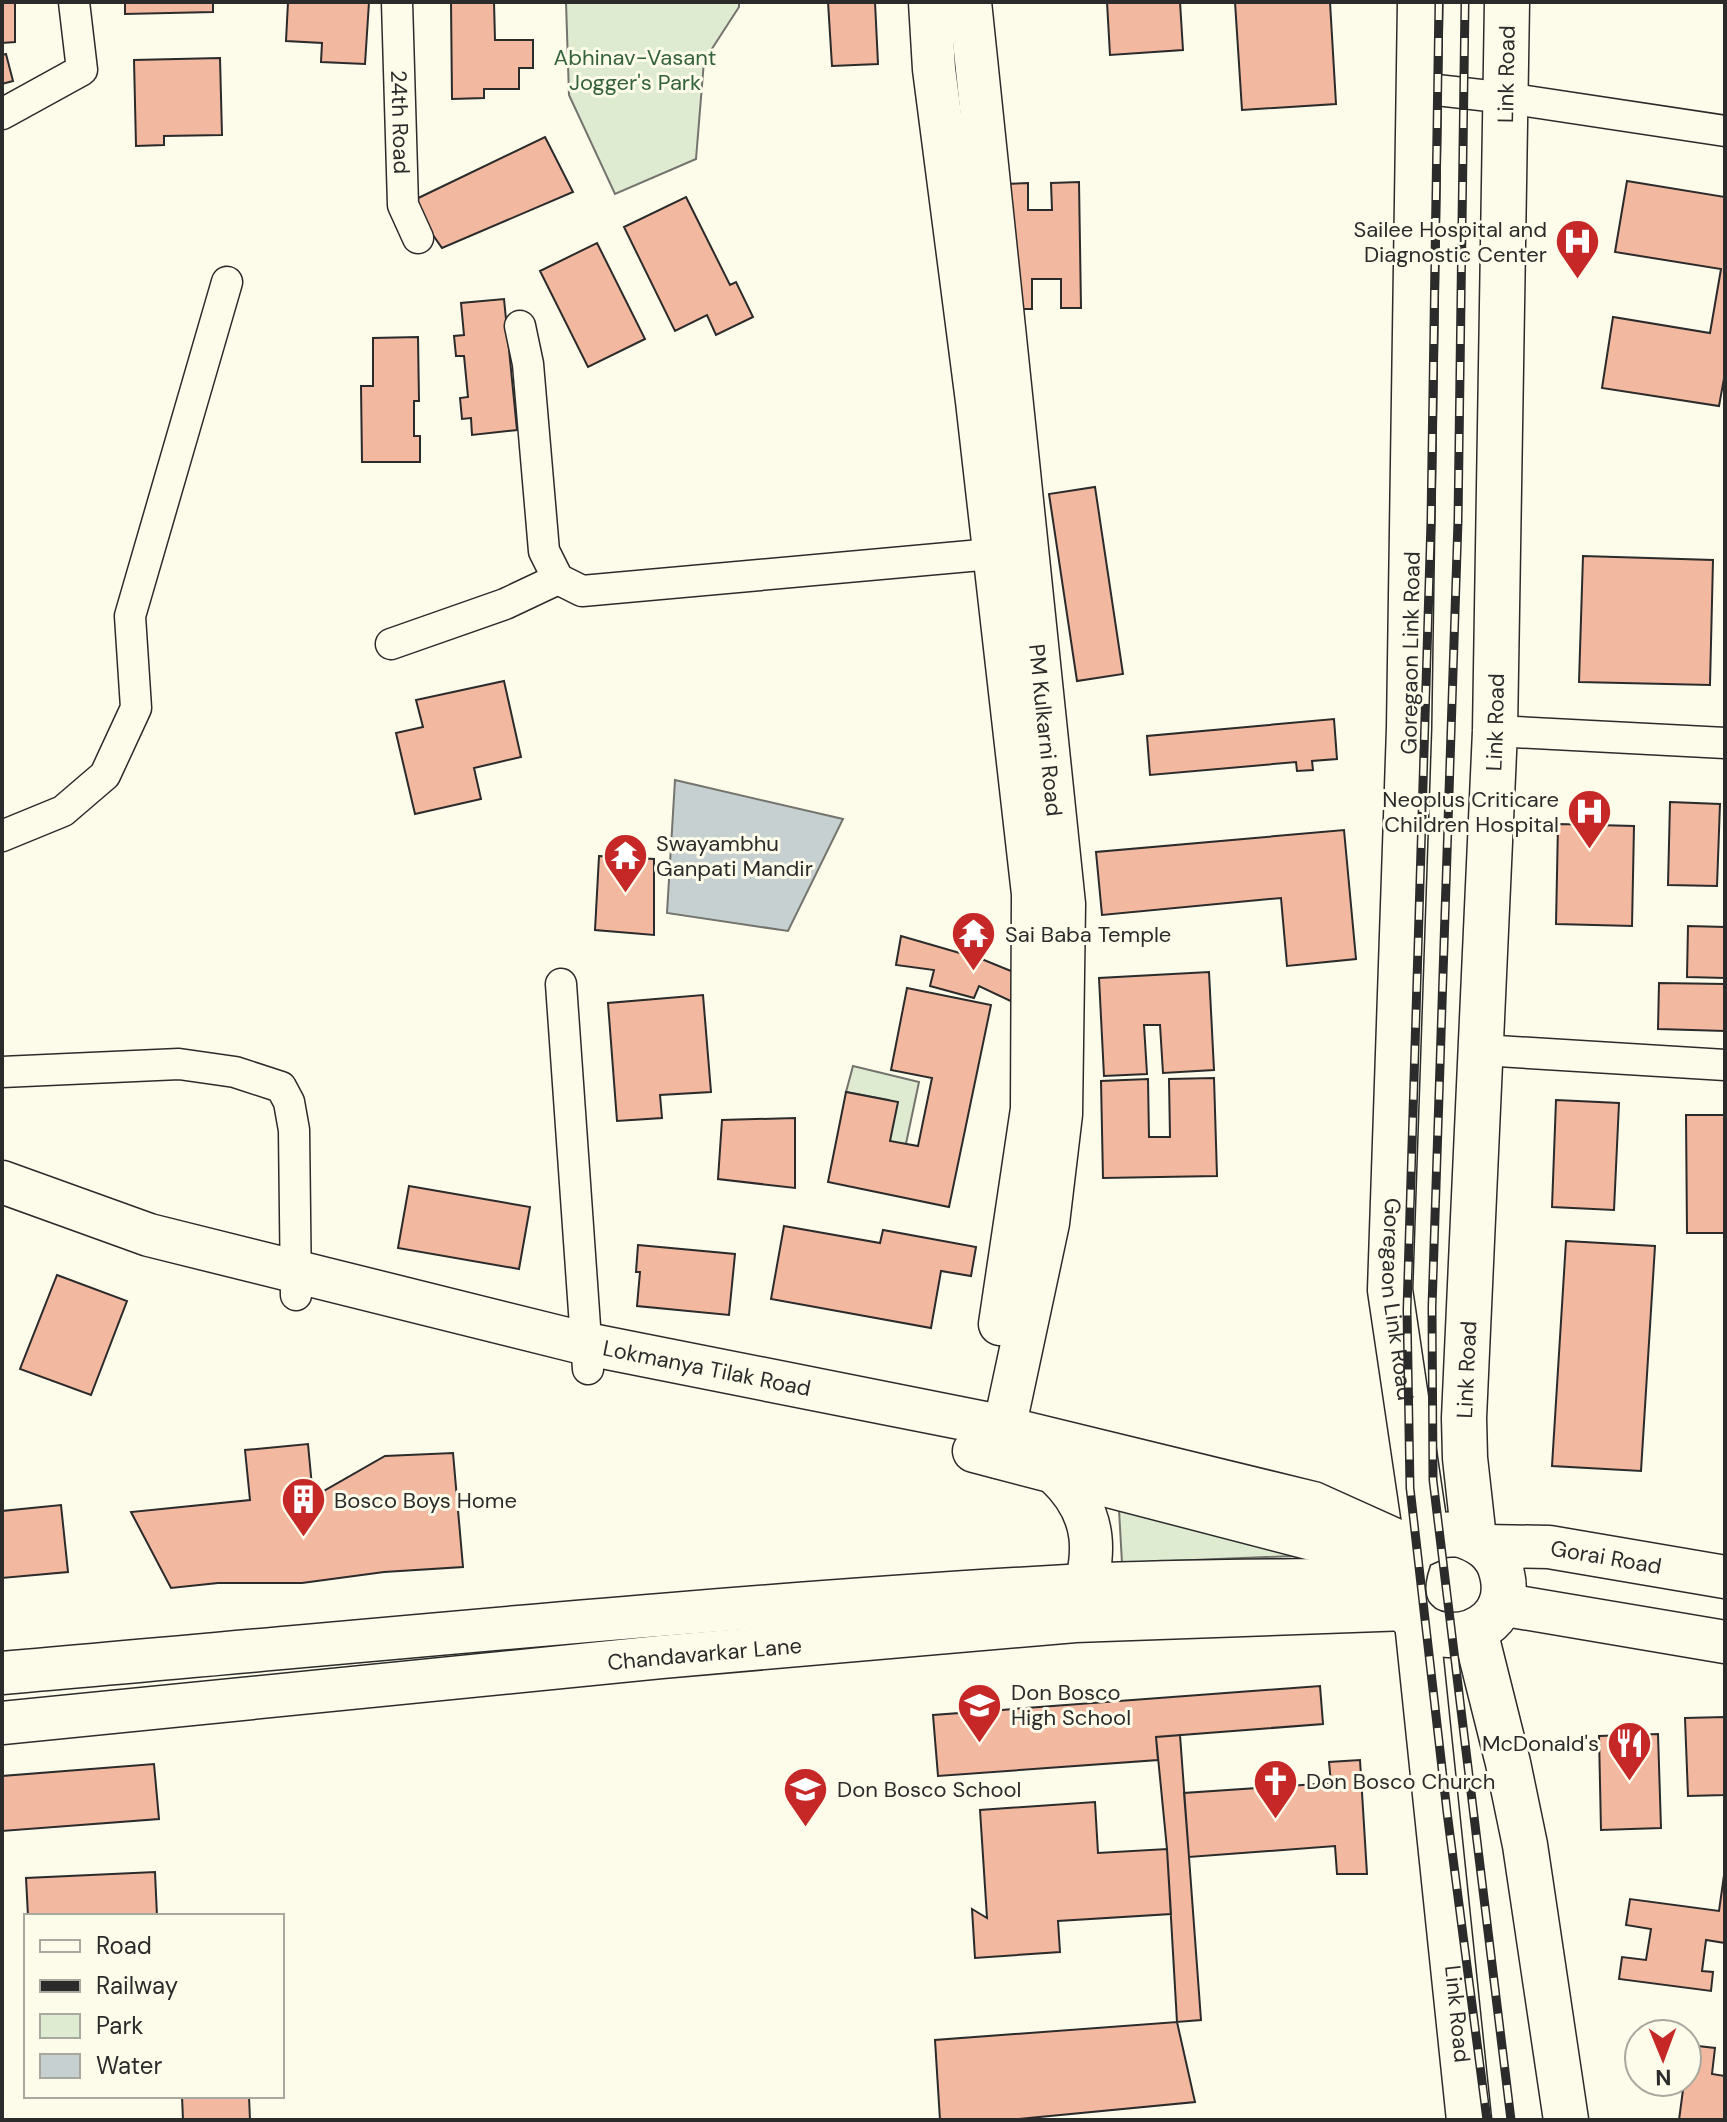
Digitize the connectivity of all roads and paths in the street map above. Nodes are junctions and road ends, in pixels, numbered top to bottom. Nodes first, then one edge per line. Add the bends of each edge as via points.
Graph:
1 (74, 2) edge
2 (397, 2) edge
3 (930, 2) edge
4 (970, 2) edge
5 (1420, 2) edge
6 (1507, 2) edge
7 (1419, 88) junction
8 (1507, 98) junction
9 (2, 114) edge
10 (1725, 131) edge
11 (418, 238) dead end
12 (227, 282) dead end
13 (520, 326) dead end
14 (1011, 552) junction
15 (558, 579) junction
16 (391, 644) dead end
17 (1495, 731) junction
18 (1725, 743) edge
19 (2, 836) edge
20 (561, 984) dead end
21 (1481, 1050) junction
22 (1725, 1065) edge
23 (2, 1072) edge
24 (2, 1182) edge
25 (2, 1206) edge
26 (296, 1283) junction
27 (588, 1356) junction
28 (992, 1440) junction
29 (1056, 1474) junction
30 (1479, 1542) junction
31 (1412, 1577) junction
32 (1725, 1577) edge
33 (1081, 1603) junction
34 (1488, 1618) junction
35 (1725, 1642) edge
36 (2, 1673) edge
37 (2, 1723) edge
38 (1469, 2120) edge
39 (1566, 2120) edge

1 - 9 street via 82,70
2 - 11 street, 24th Road via 403,205
3 - 14 street, PM Kulkarni Road via 934,69
4 - 14 street, PM Kulkarni Road
5 - 7 main road, Goregaon Link Road
6 - 8 main road, Link Road
7 - 8 street
7 - 31 main road, Goregaon Link Road via 1409,728 1390,1290
8 - 10 street
8 - 17 main road, Link Road
12 - 19 street via 130,616 136,708 105,775 63,811
13 - 15 street via 544,551
14 - 15 street via 582,591
14 - 28 street, PM Kulkarni Road via 1033,894 1032,1094
15 - 16 street via 505,604
17 - 18 street
17 - 21 main road, Link Road
20 - 27 street
21 - 22 street
21 - 30 main road, Link Road via 1464,1418
23 - 26 street via 179,1064 235,1072 281,1087 294,1130
24 - 26 street, Lokmanya Tilak Road
25 - 26 street, Lokmanya Tilak Road via 92,1244
26 - 27 street, Lokmanya Tilak Road
27 - 28 street, Lokmanya Tilak Road
28 - 29 street, Lokmanya Tilak Road
28 - 31 street, Lokmanya Tilak Road via 1313,1503
29 - 31 street, Lokmanya Tilak Road
29 - 33 street via 1072,1489 1091,1534 1092,1557
30 - 31 main road via 1442,1535
30 - 32 street, Gorai Road via 1549,1547
30 - 34 main road via 1502,1573 1503,1589
31 - 33 street, Chandavarkar Lane
31 - 34 main road via 1429,1631 1460,1636
31 - 38 main road, Link Road
33 - 36 street, Chandavarkar Lane via 753,1608
33 - 37 street, Chandavarkar Lane via 661,1657
34 - 35 street
34 - 39 main road

